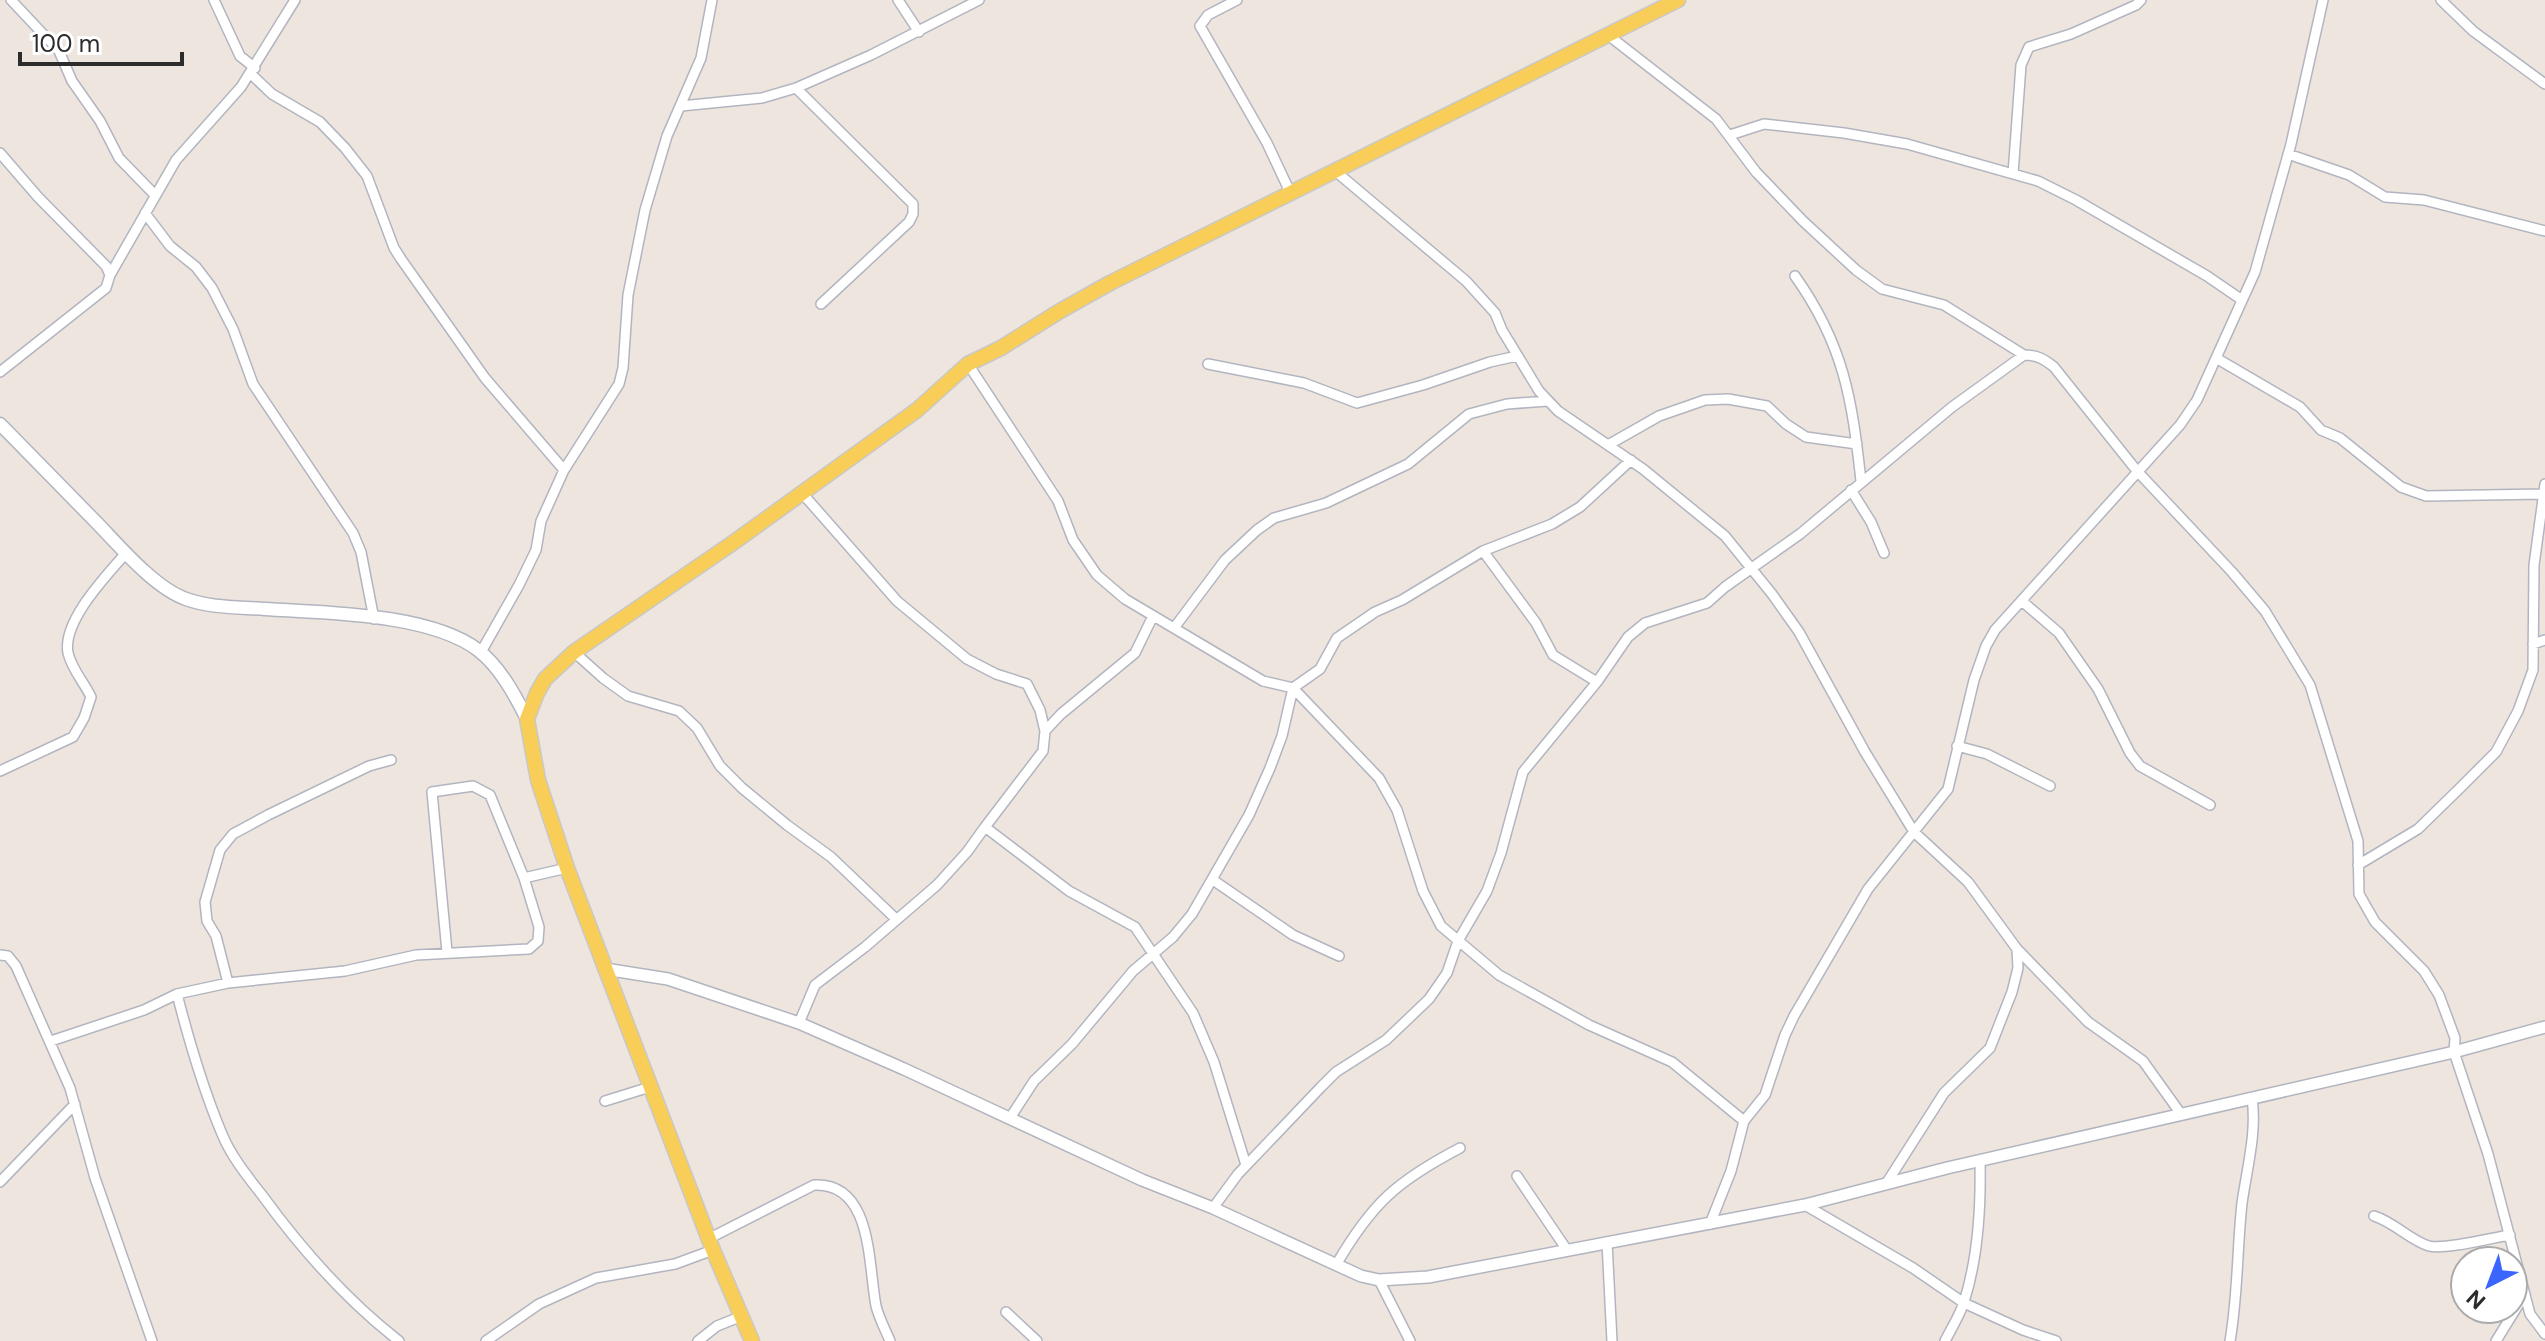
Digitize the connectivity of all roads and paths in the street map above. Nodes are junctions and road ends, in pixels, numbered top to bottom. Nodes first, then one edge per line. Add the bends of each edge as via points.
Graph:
1 (11, 0) edge
2 (214, 0) edge
3 (295, 0) edge
4 (712, 0) edge
5 (898, 0) edge
6 (979, 0) edge
7 (1237, 0) edge
8 (1678, 0) edge
9 (2141, 0) edge
10 (2323, 0) edge
11 (2441, 0) edge
12 (919, 32) junction
13 (1608, 35) junction
14 (253, 71) junction
15 (2545, 84) edge
16 (796, 88) junction
17 (681, 106) junction
18 (1730, 135) junction
19 (0, 153) edge
20 (2288, 154) junction
21 (1334, 170) junction
22 (2013, 174) junction
23 (1290, 192) junction
24 (155, 195) junction
25 (145, 213) junction
26 (2545, 231) edge
27 (110, 275) junction
28 (1795, 276) dead end
29 (2242, 300) junction
30 (821, 304) dead end
31 (2024, 355) junction
32 (1517, 356) junction
33 (2216, 358) junction
34 (968, 364) junction
35 (1208, 364) dead end
36 (0, 372) edge
37 (1548, 401) junction
38 (0, 424) edge
39 (1857, 444) junction
40 (1608, 445) junction
41 (1631, 460) junction
42 (564, 470) junction
43 (2137, 471) junction
44 (1861, 481) junction
45 (2544, 489) edge
46 (1851, 490) junction
47 (802, 493) junction
48 (1483, 551) junction
49 (126, 553) junction
50 (1884, 553) dead end
51 (1752, 569) junction
52 (2023, 602) junction
53 (1153, 616) junction
54 (374, 619) junction
55 (1174, 628) junction
56 (2545, 640) edge
57 (2533, 644) junction
58 (481, 652) junction
59 (574, 652) junction
60 (1597, 682) junction
61 (1293, 688) junction
62 (527, 719) junction
63 (1045, 731) junction
64 (1957, 746) junction
65 (391, 760) dead end
66 (0, 771) edge
67 (2050, 786) dead end
68 (2210, 805) dead end
69 (985, 827) junction
70 (1914, 832) junction
71 (2358, 865) junction
72 (567, 868) junction
73 (524, 878) junction
74 (1213, 880) junction
75 (896, 919) junction
76 (1458, 941) junction
77 (2017, 949) junction
78 (447, 952) junction
79 (0, 955) edge
80 (1154, 955) junction
81 (1339, 956) dead end
82 (605, 969) junction
83 (228, 983) junction
84 (177, 994) junction
85 (799, 1023) junction
86 (2545, 1027) edge
87 (51, 1041) junction
88 (2454, 1052) junction
89 (650, 1087) junction
90 (2252, 1098) junction
91 (605, 1101) dead end
92 (75, 1104) junction
93 (2181, 1114) junction
94 (1010, 1118) junction
95 (1744, 1121) junction
96 (1460, 1148) dead end
97 (1980, 1161) junction
98 (1246, 1165) junction
99 (1517, 1176) dead end
100 (0, 1182) edge
101 (1886, 1184) junction
102 (1805, 1205) junction
103 (1213, 1208) junction
104 (2374, 1216) dead end
105 (1710, 1224) junction
106 (2510, 1235) junction
107 (1607, 1242) junction
108 (711, 1244) junction
109 (2513, 1245) edge
110 (1567, 1250) junction
111 (1336, 1265) junction
112 (1379, 1280) junction
113 (1964, 1303) junction
114 (2529, 1310) edge
115 (1006, 1312) dead end
116 (742, 1316) junction
117 (2545, 1334) edge
118 (152, 1341) edge
119 (399, 1341) edge
120 (486, 1341) edge
121 (698, 1341) edge
122 (752, 1341) edge
123 (890, 1341) edge
124 (1037, 1341) edge
125 (1410, 1341) edge
126 (1612, 1341) edge
127 (1945, 1341) edge
128 (2056, 1341) edge
129 (2230, 1341) edge

1 - 24 street via 59,51 119,158
2 - 14 street via 240,56
3 - 14 street
4 - 17 street via 701,58
5 - 12 street
6 - 12 street
7 - 23 street via 1208,15 1200,26
8 - 13 main road
9 - 22 street via 2071,34 2029,47 2021,65
10 - 20 street
11 - 15 street via 2473,31
12 - 16 street
13 - 18 street via 1676,85
13 - 21 main road
14 - 24 street via 176,160
14 - 42 street via 272,94 320,122 367,176 401,259 485,378
16 - 17 street via 762,98
16 - 30 street via 913,204 909,222
17 - 42 street via 645,210 628,295 619,384
18 - 22 street via 1764,124 1844,133 1907,144
18 - 31 street via 1756,172 1856,270 1882,289 1944,305
19 - 27 street
20 - 26 street via 2349,175 2385,197 2424,200
20 - 29 street
21 - 23 main road
21 - 32 street via 1466,281 1495,313
22 - 29 street via 2076,200
23 - 34 main road via 1110,283
24 - 25 street
25 - 27 street
25 - 54 street via 212,288 253,384 353,533
27 - 36 street via 100,294
28 - 39 street via 1836,348
29 - 33 street
31 - 43 street via 2043,358 2054,367
31 - 44 street
32 - 35 street via 1357,403 1304,383
32 - 37 street
33 - 43 street via 2180,425
33 - 45 street via 2300,407 2321,430 2340,438 2414,494
34 - 47 main road via 917,410
34 - 53 street via 1058,501 1073,540 1097,575
37 - 40 street
37 - 55 street via 1469,414 1408,464 1326,503 1274,518 1225,560
38 - 49 main road
39 - 40 street via 1806,437 1767,406 1728,399 1705,400 1659,416
39 - 44 street
40 - 41 street
41 - 48 street via 1580,507
41 - 51 street via 1725,536
42 - 58 street via 541,521 536,550
43 - 52 street
43 - 71 street via 2265,611 2310,685 2358,841
44 - 46 street
45 - 57 street via 2534,565
46 - 50 street
46 - 51 street
47 - 59 main road
47 - 63 street via 897,601 967,659 1027,684
48 - 60 street via 1553,655
48 - 61 street via 1337,638 1320,669
49 - 54 main road via 186,599
49 - 66 street via 83,606 72,629 67,649 72,667 91,697 79,728 73,737
51 - 60 street via 1707,603 1645,623 1628,637
51 - 70 street via 1799,632
52 - 64 street via 1986,646
52 - 68 street via 2059,633 2098,689 2140,766
53 - 55 street
53 - 63 street via 1135,653
54 - 58 main road via 431,628
55 - 61 street via 1263,681
56 - 57 street
57 - 71 street via 2533,670 2496,752 2418,829
58 - 62 main road
59 - 62 main road via 545,679
59 - 75 street via 628,696 679,711 742,788 831,857
60 - 76 street via 1523,772 1487,891
61 - 74 street via 1270,768
61 - 76 street via 1379,778 1406,831 1423,891 1441,926
62 - 72 main road via 538,780
63 - 69 street via 1043,751
64 - 67 street via 1987,754
64 - 70 street via 1948,789
65 - 83 street via 268,815 233,834 220,850 205,902
69 - 75 street via 937,885
69 - 80 street via 1069,891 1135,927
70 - 77 street via 1968,882
70 - 95 street via 1868,889 1794,1016 1765,1095
71 - 88 street via 2359,894 2367,912 2424,971 2439,995 2455,1038
72 - 73 street
72 - 82 main road
73 - 78 street via 539,927 538,941 529,949
73 - 78 street via 490,795 473,786 432,792
74 - 80 street via 1192,914
74 - 81 street via 1293,935
75 - 85 street via 815,985
76 - 95 street via 1499,975 1589,1025 1672,1062
76 - 98 street via 1447,973 1429,999 1386,1040 1336,1072
77 - 93 street via 2088,1022 2143,1061
77 - 101 street via 2012,992 1990,1048 1944,1093
78 - 83 street via 345,971
79 - 87 street via 16,966
80 - 94 street via 1133,971 1034,1081
80 - 98 street via 1193,1013
82 - 85 street via 668,979
82 - 89 main road
83 - 84 street
84 - 87 street
84 - 119 street via 222,1136 238,1164 321,1270
85 - 94 street
86 - 88 street
87 - 92 street
88 - 90 street
88 - 106 street
89 - 91 street
89 - 108 main road
90 - 93 street
90 - 129 street via 2255,1117
92 - 100 street
92 - 118 street
93 - 97 street
94 - 103 street
95 - 105 street
96 - 111 street via 1395,1187 1359,1225
97 - 101 street
97 - 113 street via 1978,1224
98 - 103 street
99 - 110 street
101 - 102 street
102 - 105 street
102 - 113 street
103 - 111 street
104 - 106 street via 2427,1246
105 - 107 street
106 - 109 street
107 - 110 street
107 - 126 street
108 - 116 main road
108 - 120 street via 675,1264 596,1278 539,1304
108 - 123 street via 814,1185 827,1184 845,1193 861,1219 877,1310
110 - 112 street via 1428,1277
111 - 112 street
112 - 125 street
113 - 127 street
113 - 128 street
114 - 117 street
115 - 124 street
116 - 121 street
116 - 122 main road

